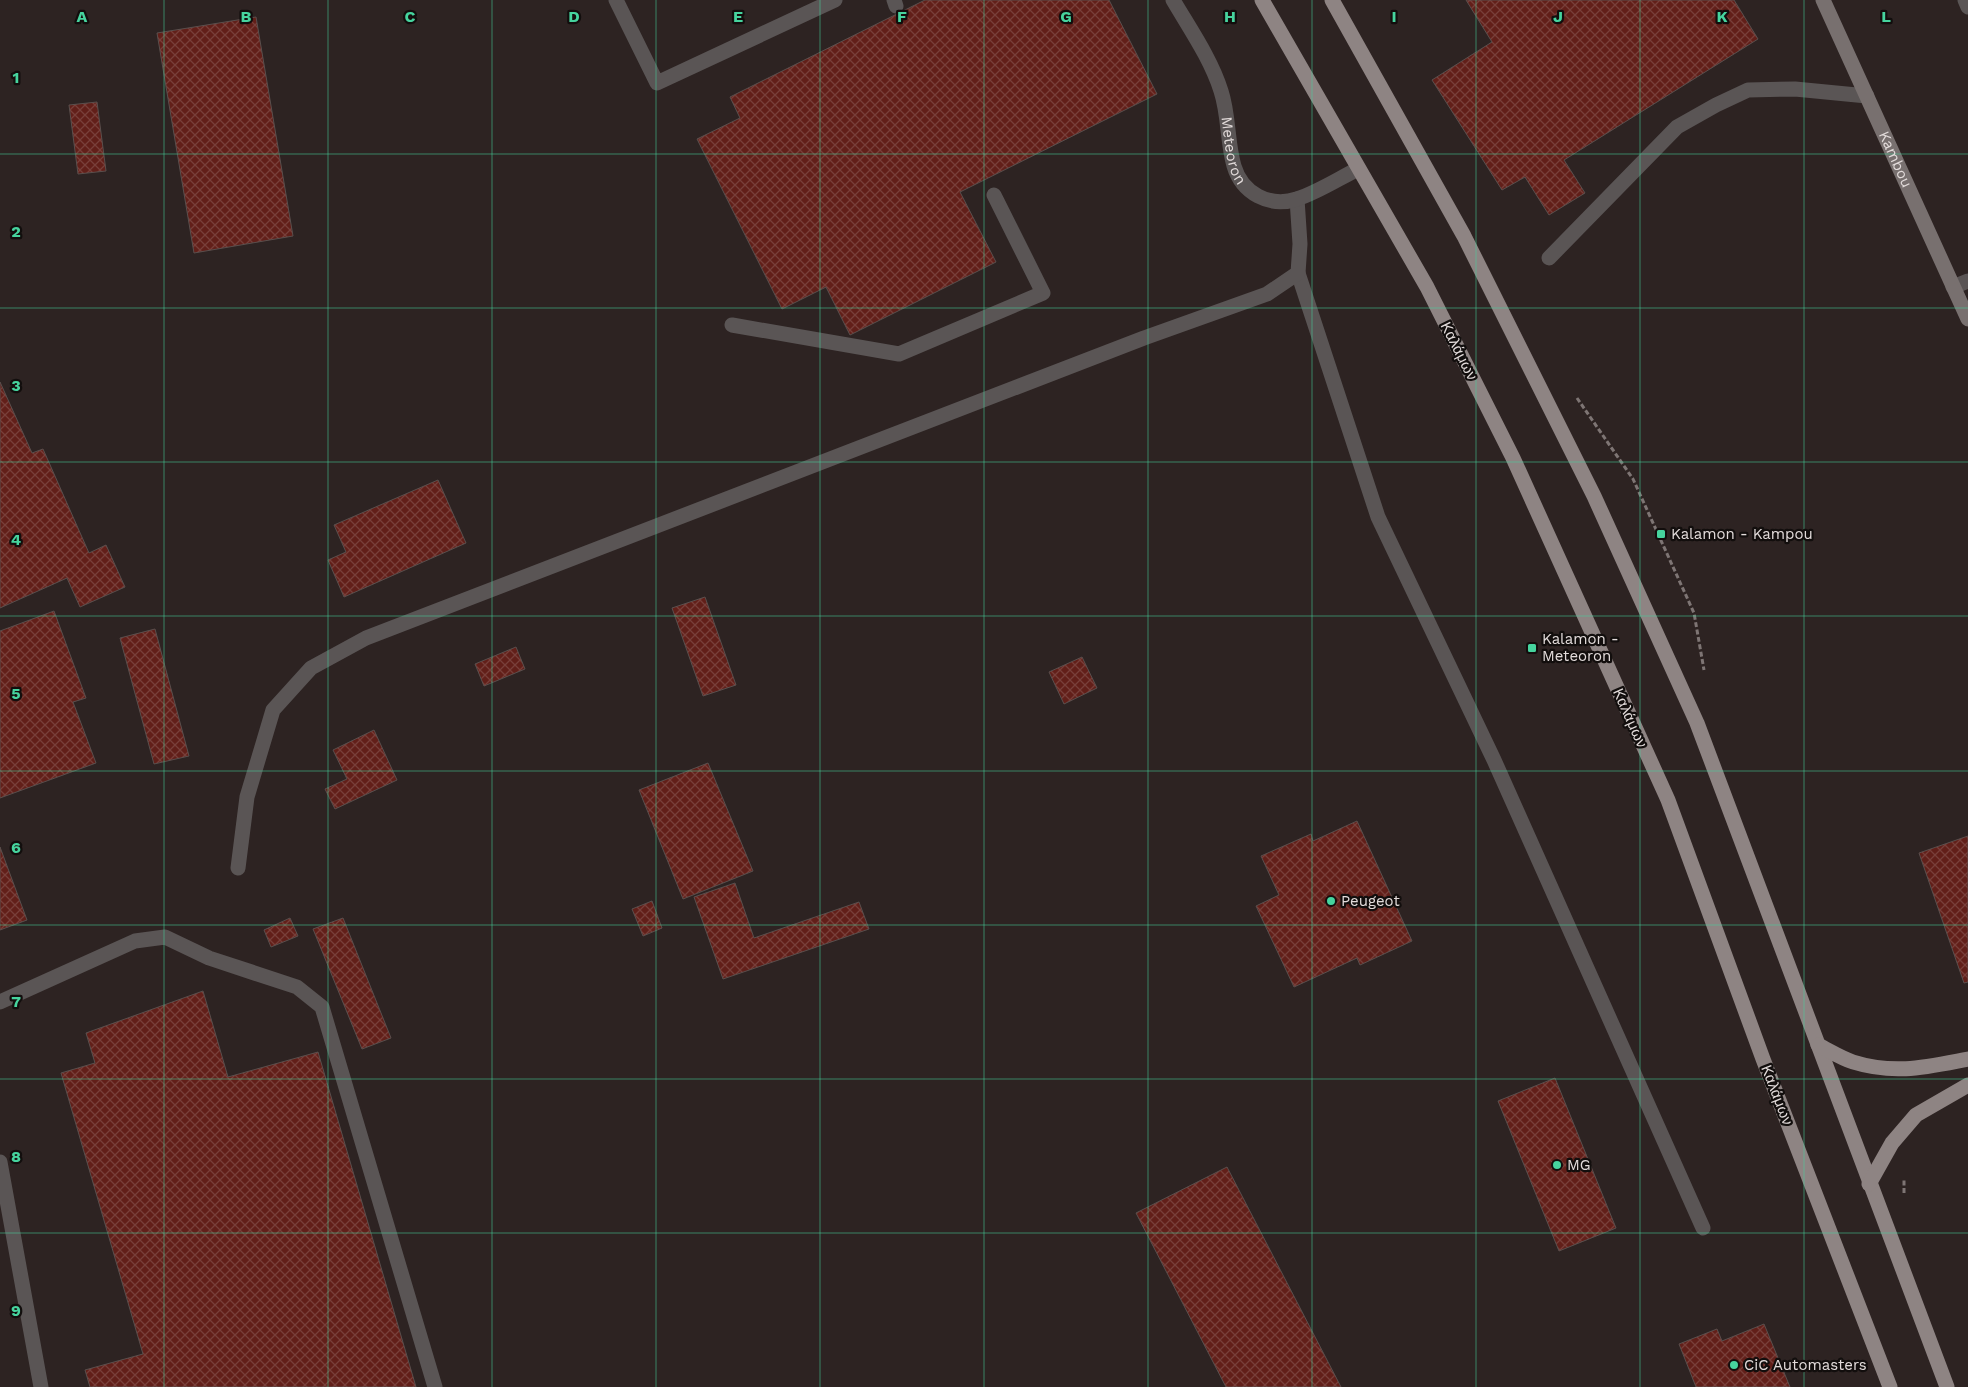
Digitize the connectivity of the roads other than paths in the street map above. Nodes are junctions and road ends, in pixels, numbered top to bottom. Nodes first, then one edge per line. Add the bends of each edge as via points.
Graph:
1 (616, 0) edge
2 (835, 0) edge
3 (1173, 0) edge
4 (1262, 0) edge
5 (1332, 0) edge
6 (1824, 0) edge
7 (1965, 0) edge
8 (1968, 7) edge
9 (1867, 96) junction
10 (1358, 169) junction
11 (994, 195) dead end
12 (1297, 199) junction
13 (1549, 258) dead end
14 (1298, 273) junction
15 (1968, 281) edge
16 (1953, 287) junction
17 (1968, 319) edge
18 (732, 324) dead end
19 (238, 868) dead end
20 (0, 1002) edge
21 (1818, 1045) junction
22 (1968, 1059) edge
23 (1968, 1085) edge
24 (0, 1162) edge
25 (1870, 1184) junction
26 (1703, 1228) dead end
27 (36, 1386) edge
28 (435, 1387) edge
29 (1890, 1387) edge
30 (1947, 1387) edge

1 - 2 street via 657,83
3 - 12 street, Meteoron via 1222,93 1234,168 1241,180 1260,198 1273,202
4 - 10 main road, Καλάμων
5 - 21 main road via 1464,236 1594,496 1697,723
6 - 9 street, Kambou
7 - 8 street
9 - 13 street via 1795,89 1748,90 1716,104 1677,127
9 - 16 street, Kambou
10 - 12 street, Meteoron
10 - 29 main road, Καλάμων via 1427,287 1513,458 1668,800 1763,1059
11 - 18 street via 1044,293 899,354
12 - 14 street
14 - 19 street via 1267,294 1144,338 375,634 311,668 273,710 247,797
14 - 26 street via 1378,517 1494,760
15 - 16 street
16 - 17 street, Kambou
20 - 28 street via 134,941 165,937 209,958 297,987 322,1007
21 - 22 main road via 1851,1061 1879,1069 1910,1070
21 - 25 main road
23 - 25 main road via 1916,1115 1892,1143
24 - 27 street
25 - 30 main road

